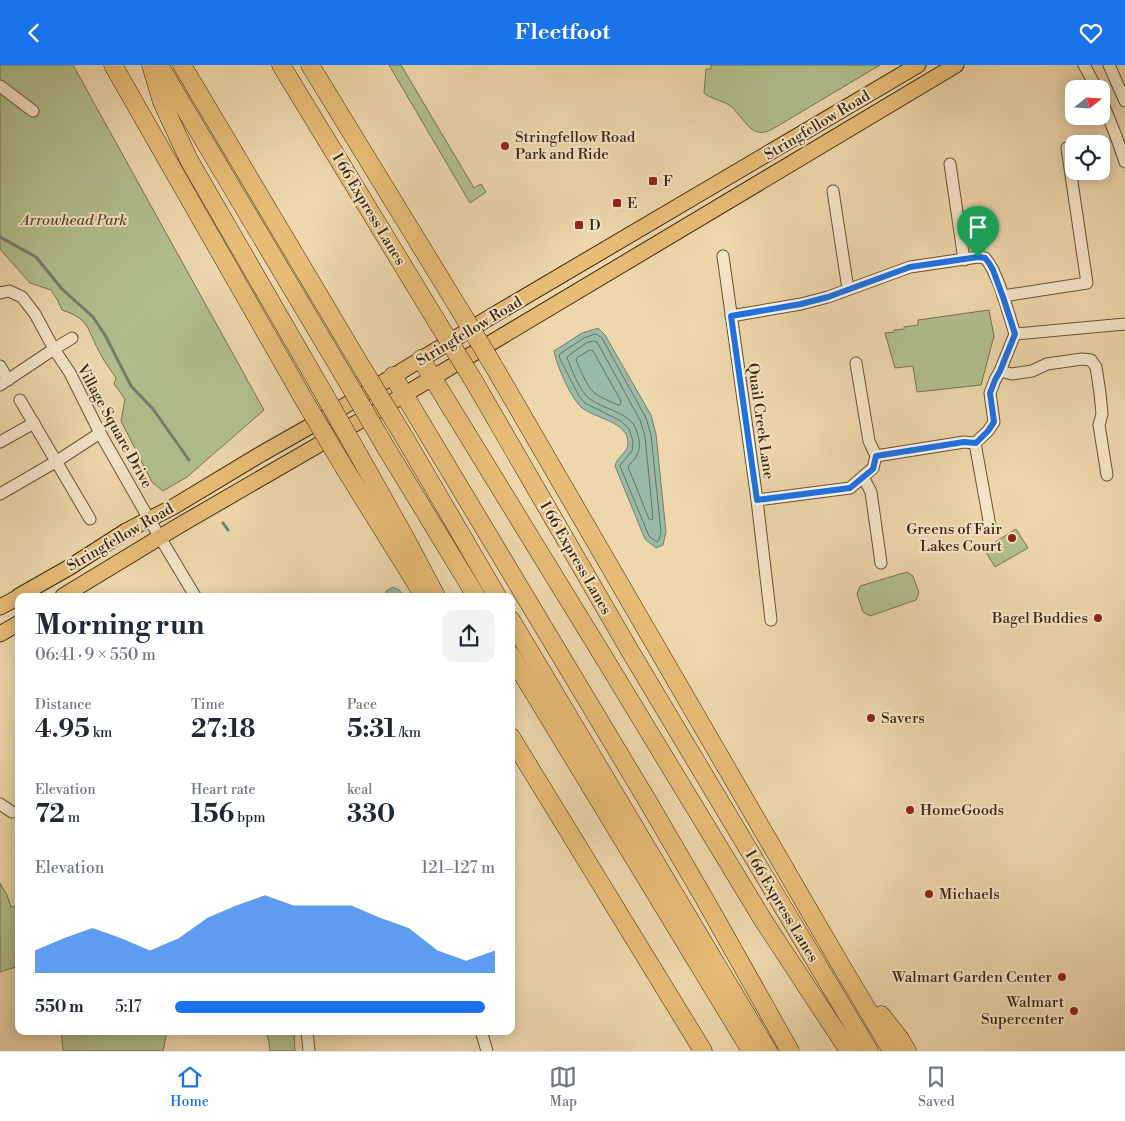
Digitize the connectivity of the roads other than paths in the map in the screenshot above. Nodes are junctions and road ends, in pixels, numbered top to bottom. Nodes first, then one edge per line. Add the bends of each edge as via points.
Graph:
1 (113, 65) edge
2 (150, 65) edge
3 (159, 65) edge
4 (182, 65) edge
5 (281, 65) edge
6 (310, 65) edge
7 (918, 65) edge
8 (956, 65) edge
9 (1084, 65) edge
10 (1109, 65) edge
11 (1092, 80) edge
12 (0, 86) edge
13 (1125, 101) edge
14 (32, 111) dead end
15 (1110, 121) edge
16 (1125, 162) edge
17 (950, 164) dead end
18 (1072, 180) edge
19 (833, 191) dead end
20 (723, 256) dead end
21 (964, 260) junction
22 (848, 289) junction
23 (0, 293) edge
24 (1003, 297) junction
25 (731, 316) junction
26 (1125, 324) edge
27 (1015, 334) junction
28 (72, 338) dead end
29 (54, 349) junction
30 (421, 359) junction
31 (856, 363) dead end
32 (0, 366) edge
33 (1000, 371) junction
34 (393, 376) junction
35 (432, 378) junction
36 (4, 383) edge
37 (404, 395) junction
38 (20, 400) dead end
39 (34, 423) junction
40 (100, 433) junction
41 (0, 442) edge
42 (976, 443) junction
43 (876, 456) junction
44 (57, 461) junction
45 (1107, 475) dead end
46 (863, 477) junction
47 (0, 493) edge
48 (757, 500) junction
49 (90, 519) dead end
50 (149, 519) junction
51 (990, 526) dead end
52 (160, 538) junction
53 (880, 563) dead end
54 (24, 593) edge
55 (68, 593) edge
56 (193, 593) edge
57 (422, 593) edge
58 (434, 593) edge
59 (474, 593) edge
60 (495, 593) edge
61 (15, 598) edge
62 (0, 607) edge
63 (772, 620) dead end
64 (15, 625) edge
65 (515, 627) edge
66 (0, 634) edge
67 (515, 662) edge
68 (515, 744) edge
69 (0, 804) edge
70 (12, 812) dead end
71 (839, 962) junction
72 (307, 1035) edge
73 (482, 1035) edge
74 (309, 1051) edge
75 (487, 1051) edge
76 (703, 1051) edge
77 (750, 1051) edge
78 (768, 1051) edge
79 (790, 1051) edge
80 (849, 1051) edge
81 (869, 1051) edge
82 (892, 1051) edge
83 (907, 1051) edge

1 - 57 highway, bridge via 307,405
2 - 58 highway, bridge via 162,102 188,160 362,459
3 - 59 highway, bridge
4 - 60 highway, bridge
5 - 81 highway, I 66 Express Lanes, bridge via 472,378 630,651
6 - 71 highway, bridge via 493,365
7 - 30 main road, Stringfellow Road
8 - 35 main road, Stringfellow Road
9 - 11 street
10 - 13 street
12 - 14 street
15 - 16 street
17 - 21 street
18 - 24 street via 1086,283
19 - 22 street
20 - 25 street, Quail Creek Lane
21 - 22 street via 910,267
21 - 24 street via 985,258
22 - 25 street via 801,304
23 - 29 street, Village Square Drive via 9,291 22,297
24 - 27 street
25 - 48 street, Quail Creek Lane
26 - 27 street
27 - 33 street
28 - 29 street
29 - 36 street
29 - 40 street, Village Square Drive via 70,373
30 - 34 main road, Stringfellow Road
30 - 35 highway
31 - 43 street via 869,441
32 - 36 street
33 - 42 street via 990,393 994,422
33 - 45 street via 1012,374 1032,371 1047,364 1091,360 1096,367 1100,393 1102,414 1099,425
34 - 37 highway
34 - 50 main road, Stringfellow Road
35 - 37 main road, Stringfellow Road
35 - 80 highway via 762,920
37 - 52 main road, Stringfellow Road
37 - 79 highway via 647,800
38 - 39 street
39 - 41 street
39 - 44 street
40 - 44 street
40 - 50 street, Village Square Drive
42 - 43 street via 964,442
42 - 51 street
43 - 46 street via 873,469
44 - 47 street
44 - 49 street
46 - 48 street via 850,488
46 - 53 street via 872,492
48 - 63 street, Quail Creek Lane
50 - 52 street, Village Square Drive
50 - 54 main road, Stringfellow Road
52 - 55 main road, Stringfellow Road
52 - 56 street, Village Square Drive
61 - 62 main road, Stringfellow Road
64 - 66 main road
65 - 78 highway
67 - 77 highway
68 - 76 highway
69 - 70 street
71 - 82 highway
71 - 83 highway
72 - 74 street
73 - 75 street

